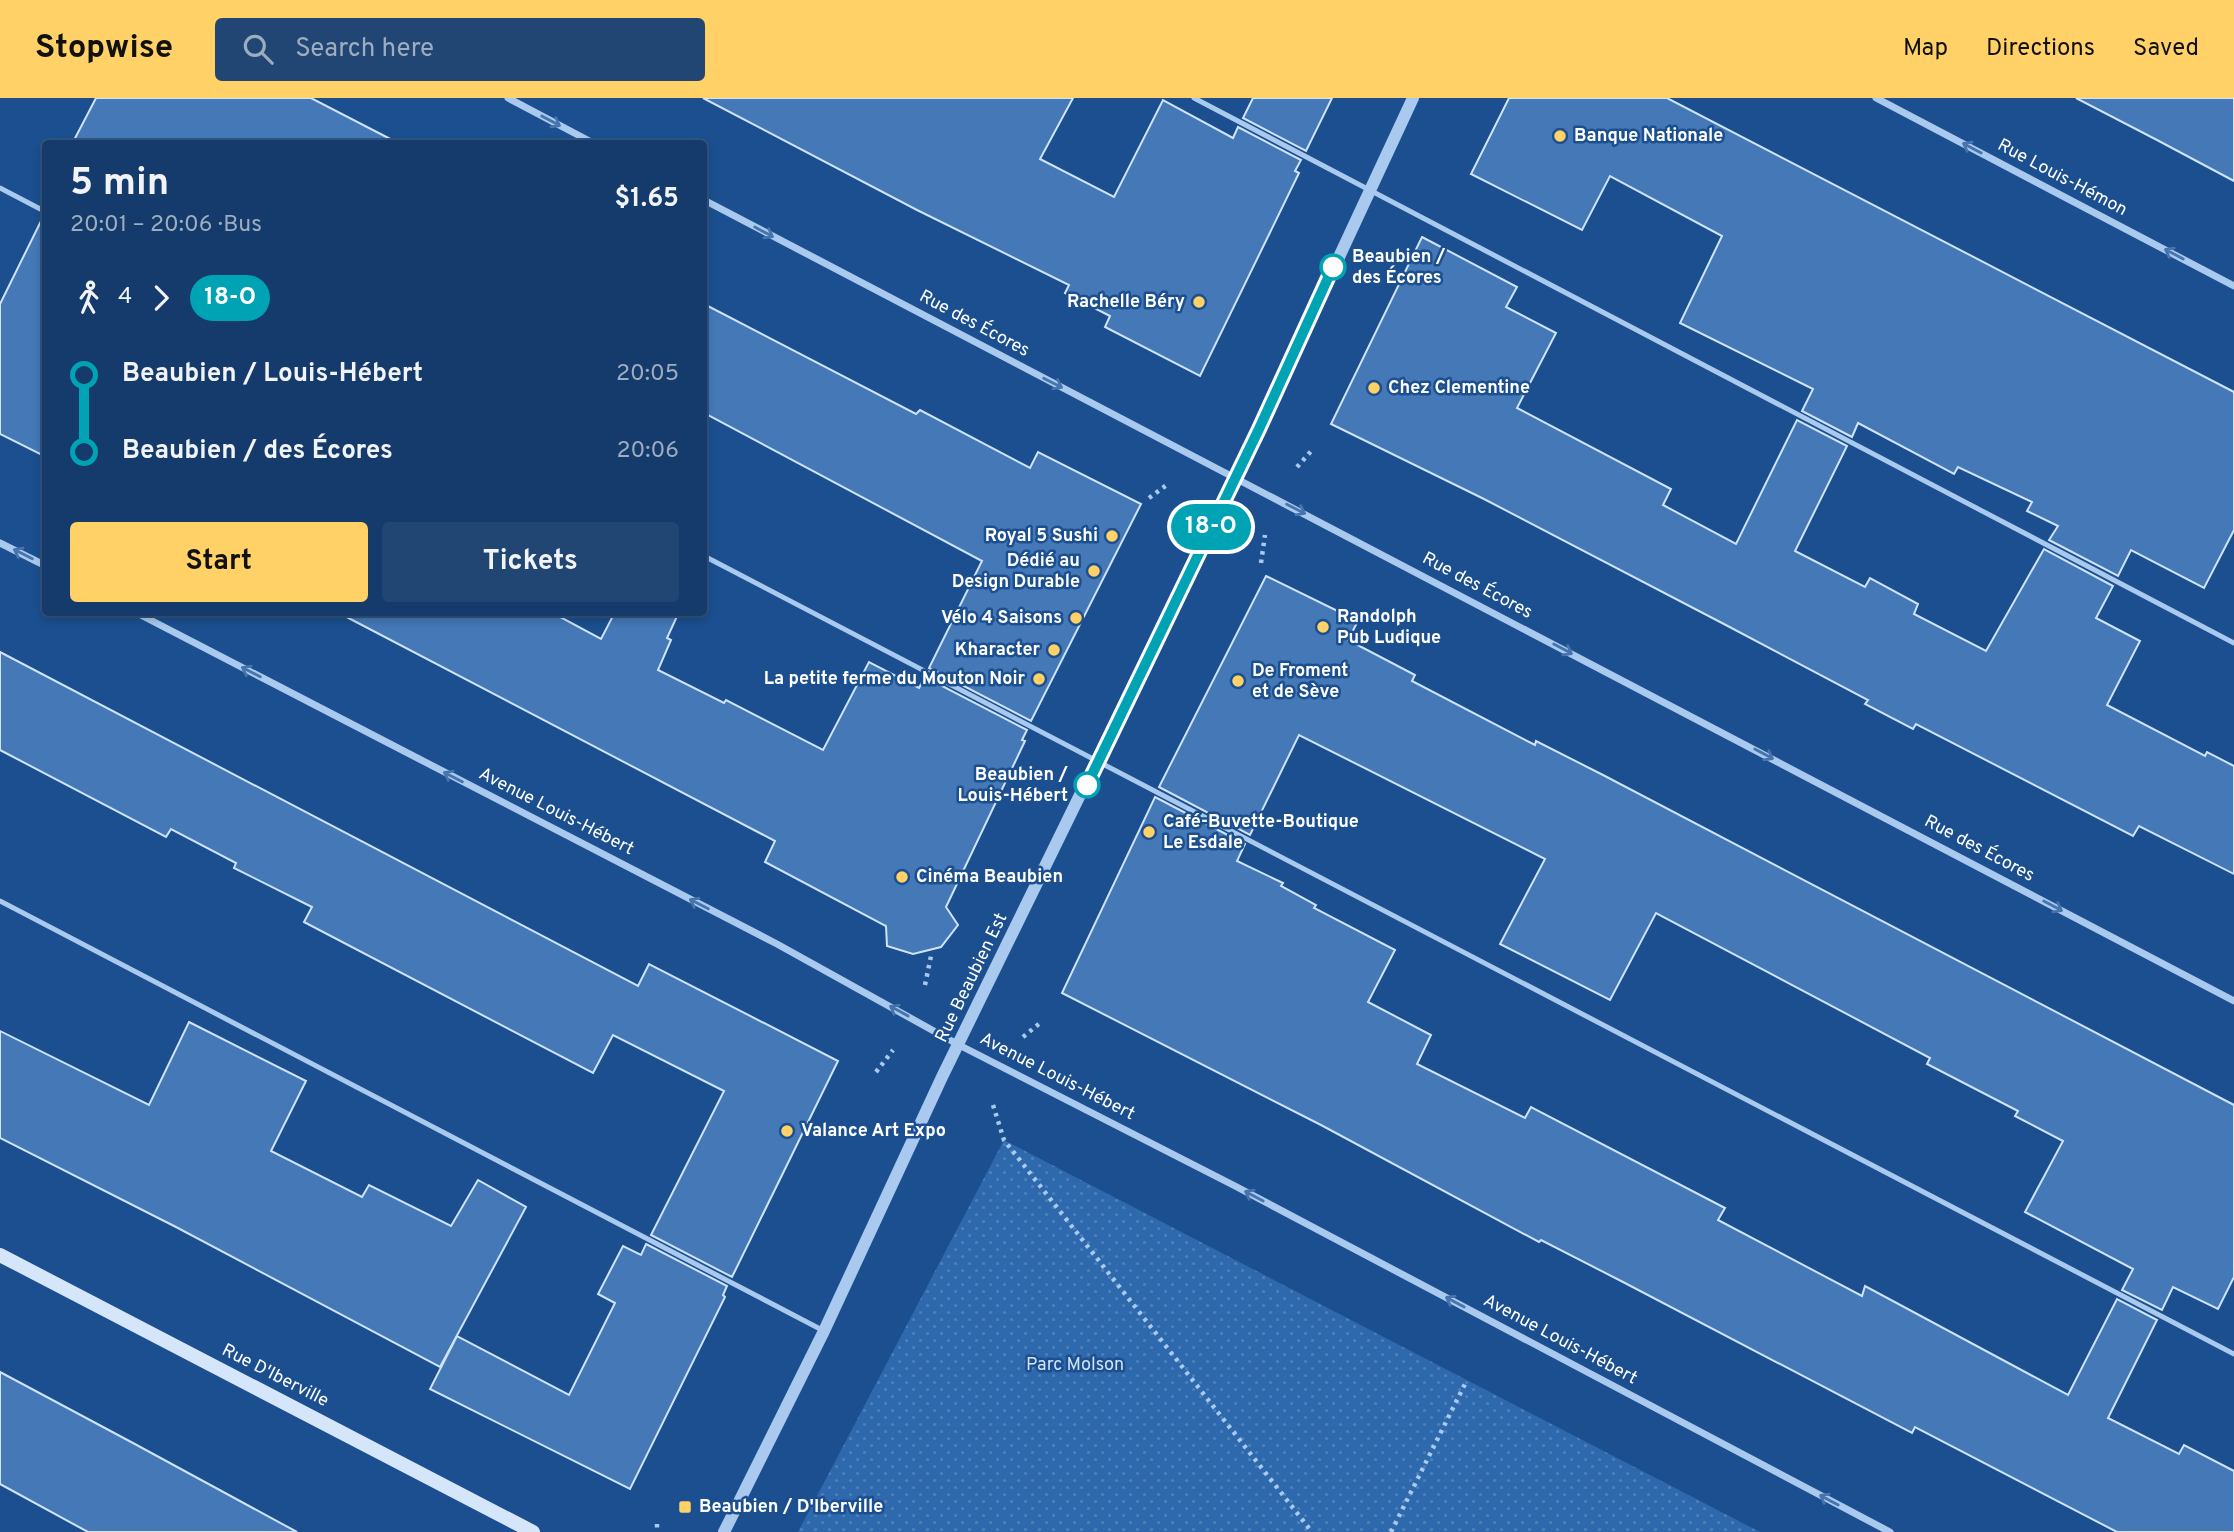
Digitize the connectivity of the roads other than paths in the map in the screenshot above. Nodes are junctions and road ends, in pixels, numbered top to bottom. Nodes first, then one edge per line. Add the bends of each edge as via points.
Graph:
1 (508, 98) edge
2 (1194, 98) edge
3 (1413, 98) edge
4 (1875, 98) edge
5 (587, 140) edge
6 (0, 188) edge
7 (1369, 189) junction
8 (707, 202) edge
9 (42, 210) edge
10 (2234, 286) edge
11 (1236, 477) junction
12 (0, 543) edge
13 (707, 558) edge
14 (42, 564) edge
15 (143, 616) edge
16 (2234, 643) edge
17 (1098, 762) junction
18 (0, 901) edge
19 (2234, 1001) edge
20 (958, 1045) junction
21 (0, 1255) edge
22 (824, 1331) junction
23 (2234, 1354) edge
24 (533, 1532) edge
25 (724, 1532) edge
26 (1890, 1532) edge

1 -> 5 street
2 - 7 lane
3 - 7 street, Rue Beaubien Est
10 -> 4 street, Rue Louis-Hémon
6 - 9 lane
7 - 11 street, Rue Beaubien Est
7 - 16 lane
8 -> 11 street, Rue des Écores
11 - 17 street, Rue Beaubien Est
11 -> 19 street, Rue des Écores
14 -> 12 street
13 - 17 lane
20 -> 15 street, Avenue Louis-Hébert via 777,944
17 - 20 street, Rue Beaubien Est
17 - 23 lane
18 - 22 lane
20 - 22 street, Rue Beaubien Est
26 -> 20 street, Avenue Louis-Hébert
21 - 24 main road, Rue D'Iberville
22 - 25 street, Rue Beaubien Est

